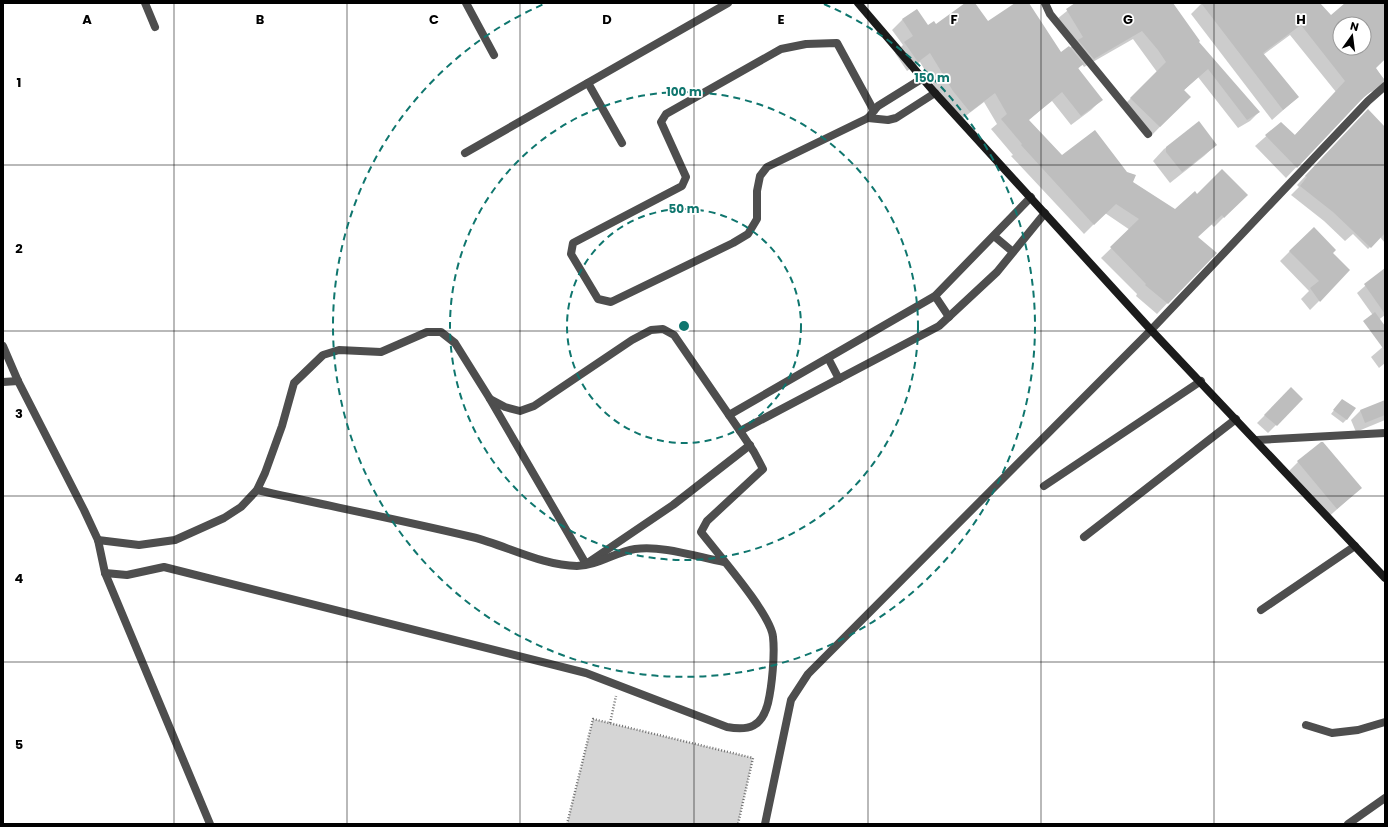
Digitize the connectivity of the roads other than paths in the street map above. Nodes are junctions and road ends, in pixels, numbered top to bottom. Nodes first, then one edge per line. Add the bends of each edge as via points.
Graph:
1 (145, 3) edge
2 (466, 3) edge
3 (728, 3) edge
4 (858, 3) edge
5 (1045, 3) edge
6 (155, 27) dead end
7 (494, 55) dead end
8 (923, 78) junction
9 (588, 83) junction
10 (1385, 86) edge
11 (935, 93) junction
12 (874, 111) junction
13 (868, 118) junction
14 (1148, 134) dead end
15 (622, 143) dead end
16 (465, 153) dead end
17 (1031, 197) junction
18 (1045, 213) junction
19 (994, 236) junction
20 (1013, 252) junction
21 (935, 296) junction
22 (949, 317) junction
23 (1151, 330) junction
24 (3, 346) edge
25 (828, 358) junction
26 (839, 379) junction
27 (18, 381) junction
28 (1200, 381) junction
29 (3, 382) edge
30 (490, 398) junction
31 (729, 415) junction
32 (1236, 419) junction
33 (740, 431) junction
34 (1385, 434) edge
35 (1257, 440) junction
36 (750, 445) junction
37 (1044, 486) dead end
38 (257, 490) junction
39 (1084, 537) dead end
40 (98, 540) junction
41 (1355, 546) junction
42 (724, 562) junction
43 (586, 564) junction
44 (105, 573) junction
45 (1385, 578) edge
46 (1261, 610) dead end
47 (1385, 722) edge
48 (1306, 725) dead end
49 (1385, 798) edge
50 (210, 824) edge
51 (765, 824) edge
52 (1348, 824) edge

1 - 6 street
2 - 7 street
3 - 9 street
4 - 8 street
5 - 14 street via 1050,14
8 - 11 street
8 - 12 street
9 - 15 street
9 - 16 street
10 - 23 street
11 - 13 street via 896,118
11 - 17 street
12 - 13 street
12 - 13 street via 837,43 806,44 781,49 666,114 661,122 686,177 682,186 573,243 571,254 598,298 611,302 748,234 757,219 757,191 760,176 767,167
17 - 18 street
17 - 19 street
18 - 20 street
18 - 23 street
19 - 20 street
19 - 21 street
20 - 22 street via 997,272
21 - 22 street
21 - 25 street
22 - 26 street via 939,326
23 - 28 street
23 - 51 street via 808,674 791,700
24 - 27 street
25 - 26 street
25 - 31 street
26 - 33 street
27 - 29 street
27 - 40 street
28 - 32 street
28 - 37 street
30 - 31 street via 505,407 520,411 534,406 632,340 651,330 663,329 674,335
30 - 38 street via 455,343 441,332 427,332 381,352 339,350 323,355 294,383 282,426
30 - 43 street
31 - 33 street
32 - 35 street
32 - 39 street
33 - 36 street
34 - 35 street
35 - 41 street
36 - 42 street via 763,469 706,521 701,532
36 - 43 street via 673,505
38 - 40 street via 241,507 224,518 176,540 139,545
38 - 43 street via 474,538 554,563 578,566
40 - 44 street
41 - 45 street
41 - 46 street
42 - 43 street via 655,548 643,548 620,552
42 - 44 street via 766,619 773,636 771,690 765,714 757,723 743,730 727,727 586,673 164,567 127,575
44 - 50 street
47 - 48 street via 1358,730 1332,733
49 - 52 street

